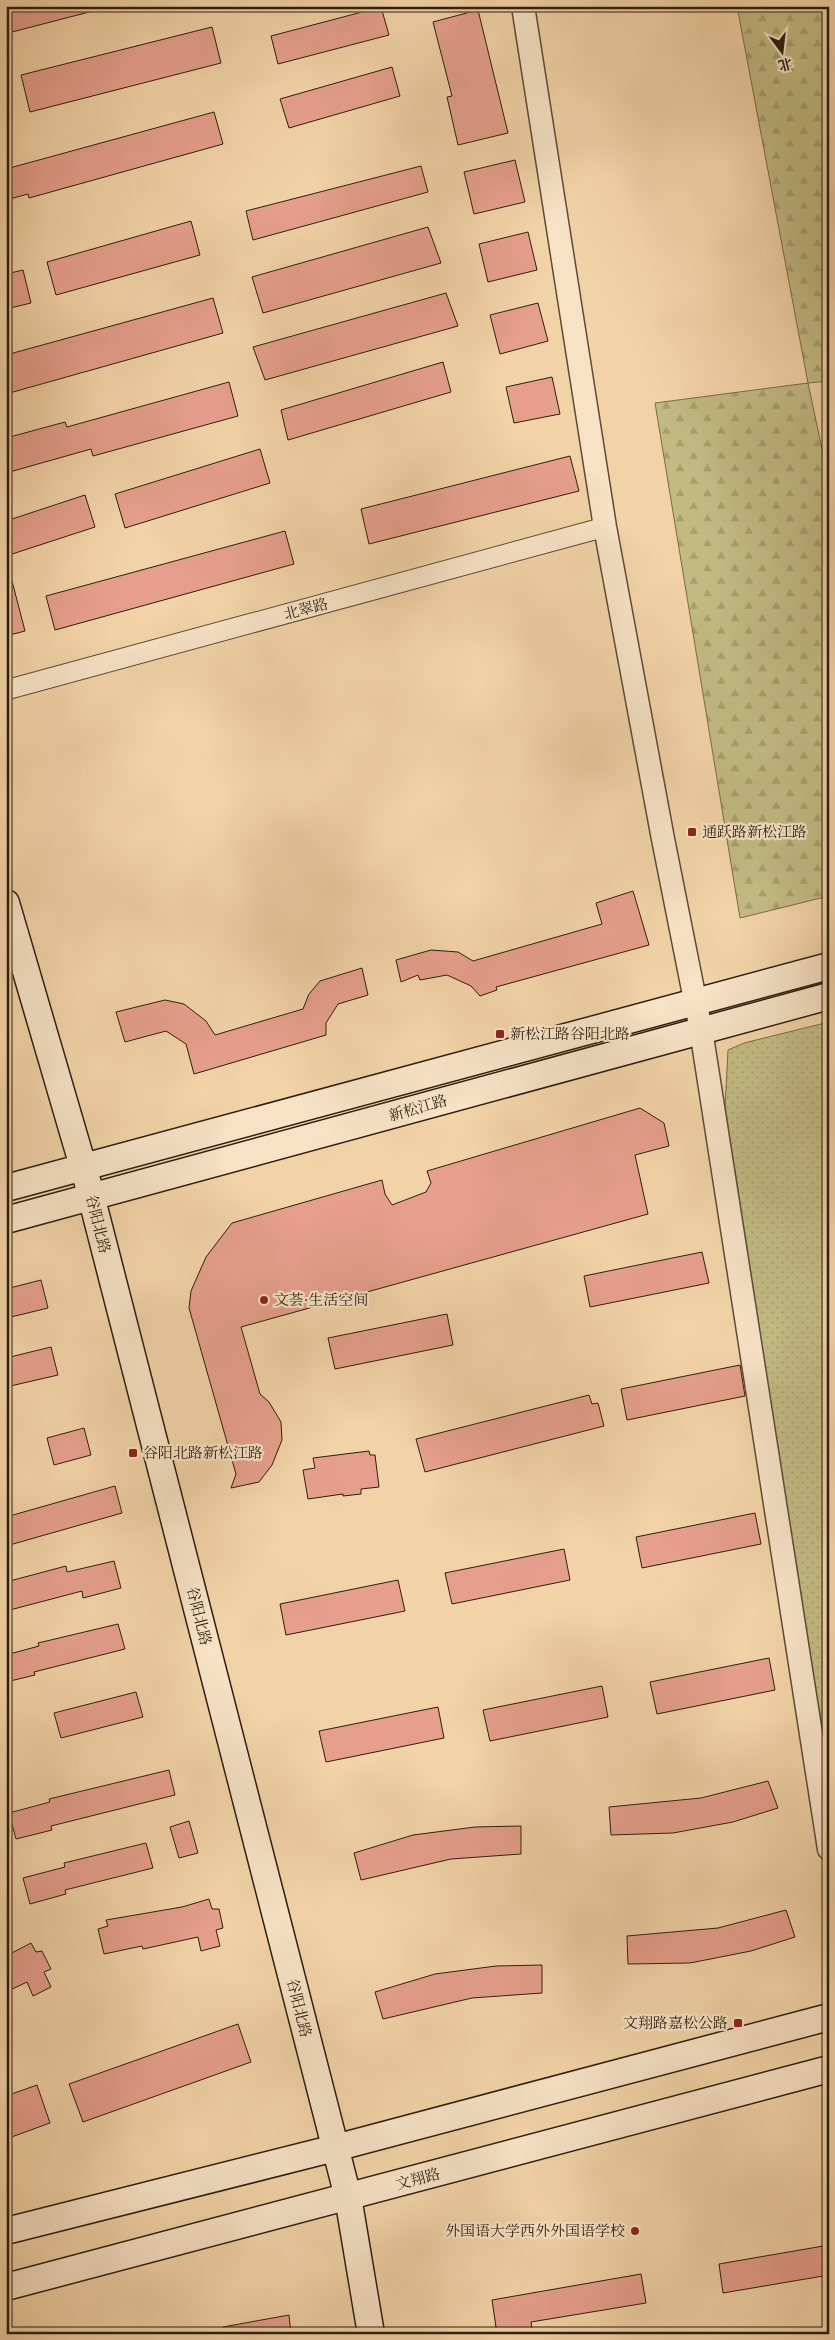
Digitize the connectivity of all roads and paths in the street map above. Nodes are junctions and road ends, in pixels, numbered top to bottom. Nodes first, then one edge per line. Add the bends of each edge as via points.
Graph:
1 (523, 6) edge
2 (605, 527) junction
3 (6, 690) edge
4 (6, 903) edge
5 (829, 966) edge
6 (829, 996) edge
7 (695, 1003) junction
8 (701, 1030) junction
9 (83, 1167) junction
10 (6, 1188) edge
11 (92, 1198) junction
12 (6, 1220) edge
13 (829, 1849) edge
14 (829, 2018) edge
15 (829, 2069) edge
16 (335, 2148) junction
17 (348, 2197) junction
18 (6, 2231) edge
19 (6, 2287) edge
20 (371, 2334) edge

1 - 2 street
2 - 3 street, 北翠路
2 - 7 street
4 - 9 main road, 谷阳北路
5 - 7 main road, 新松江路
6 - 8 main road, 新松江路
7 - 8 street
7 - 9 main road, 新松江路
8 - 11 main road, 新松江路
8 - 13 street
9 - 10 main road, 新松江路
9 - 11 main road, 谷阳北路
11 - 12 main road, 新松江路
11 - 16 main road, 谷阳北路
14 - 16 main road
15 - 17 main road, 文翔路
16 - 17 main road, 谷阳北路
16 - 18 main road
17 - 19 main road, 文翔路
17 - 20 main road, 谷阳北路

